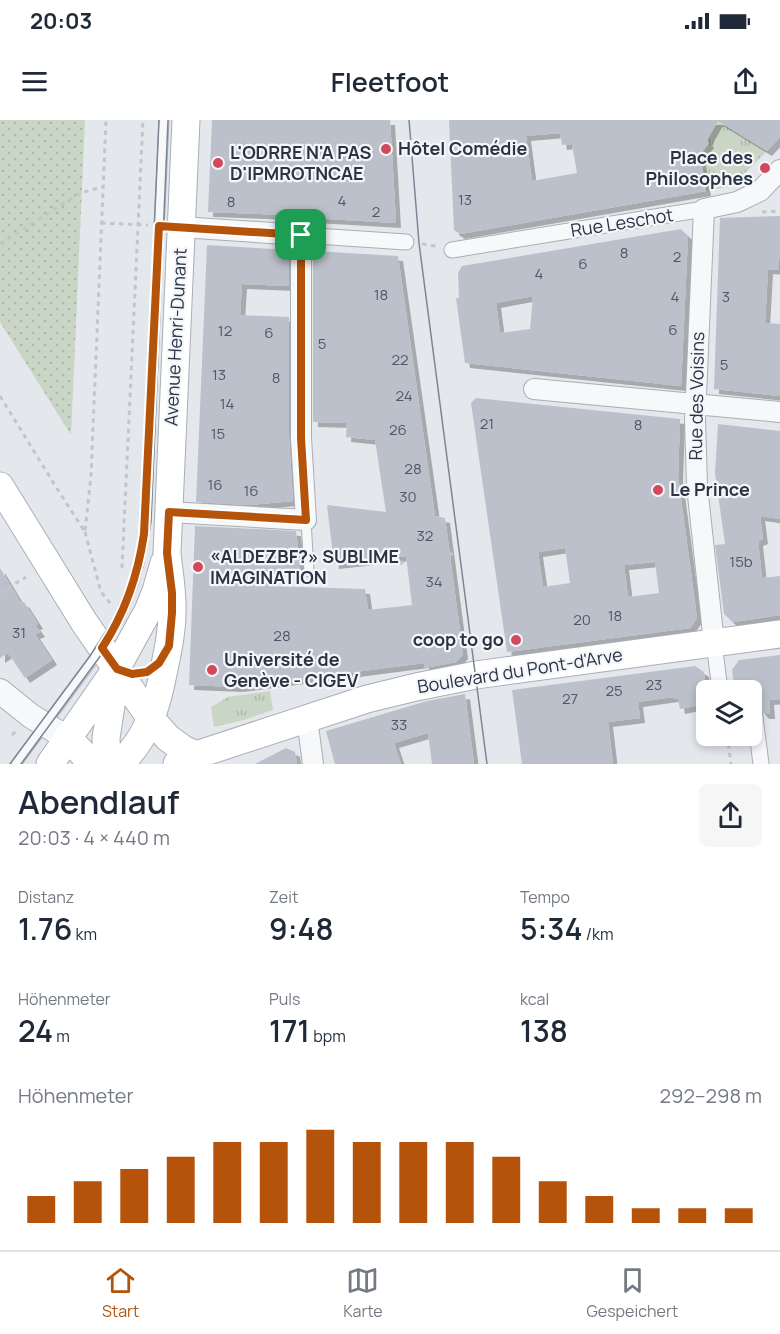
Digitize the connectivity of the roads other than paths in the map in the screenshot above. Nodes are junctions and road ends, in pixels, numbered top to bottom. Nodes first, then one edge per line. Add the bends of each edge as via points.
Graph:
1 (164, 120) edge
2 (186, 120) edge
3 (780, 170) edge
4 (704, 209) junction
5 (170, 226) junction
6 (301, 235) junction
7 (406, 242) road end
8 (452, 250) road end
9 (534, 389) dead end
10 (695, 404) junction
11 (780, 412) edge
12 (0, 486) edge
13 (169, 512) junction
14 (306, 520) junction
15 (167, 553) junction
16 (309, 572) dead end
17 (780, 634) edge
18 (170, 639) junction
19 (714, 643) junction
20 (109, 658) junction
21 (719, 680) edge
22 (0, 691) edge
23 (307, 718) junction
24 (151, 719) junction
25 (48, 726) junction
26 (187, 759) edge
27 (111, 763) edge
28 (16, 764) edge
29 (50, 764) edge
30 (163, 764) edge
31 (313, 764) edge

1 - 5 lane
2 - 5 main road, Avenue Henri-Dunant
3 - 4 street, Rue Leschot via 760,191 737,202
4 - 8 street, Rue Leschot
4 - 10 street, Rue des Voisins
5 - 6 street
5 - 13 main road, Avenue Henri-Dunant
5 - 20 lane via 143,541 129,596 113,630
6 - 7 street
6 - 14 street via 301,438
9 - 10 street
10 - 11 street
10 - 19 street, Rue des Voisins via 697,486 711,574
12 - 20 main road
13 - 14 street
13 - 15 main road, Avenue Henri-Dunant
14 - 16 lane
15 - 18 main road, Avenue Henri-Dunant via 172,593
15 - 20 main road, Avenue Henri-Dunant via 143,619
17 - 19 main road, Boulevard du Pont-d'Arve
18 - 20 main road via 159,663 147,672 132,674
18 - 24 main road, Avenue Henri-Dunant
19 - 21 street, Rue des Voisins
19 - 23 main road, Boulevard du Pont-d'Arve via 456,678 396,691
20 - 24 main road
20 - 25 main road
20 - 27 main road via 106,738
22 - 25 street
23 - 26 main road, Boulevard du Pont-d'Arve
23 - 31 street
24 - 26 main road via 183,749
24 - 27 main road, Avenue Henri-Dunant via 132,751
24 - 30 main road
25 - 27 main road
25 - 28 lane
25 - 29 main road

